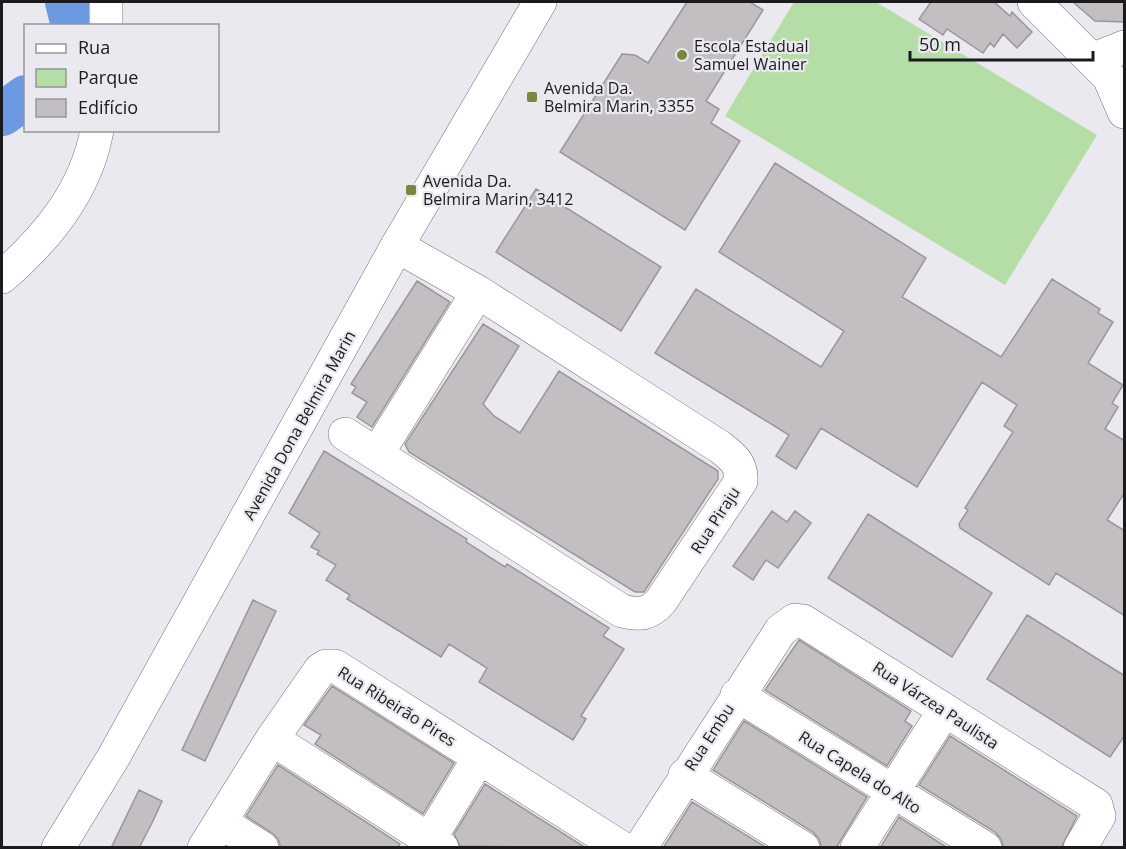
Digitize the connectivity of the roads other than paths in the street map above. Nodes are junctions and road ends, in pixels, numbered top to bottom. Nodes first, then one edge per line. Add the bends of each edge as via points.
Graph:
1 (106, 2) edge
2 (540, 2) edge
3 (1040, 4) edge
4 (106, 24) edge
5 (1125, 47) edge
6 (1094, 59) junction
7 (1125, 112) edge
8 (96, 132) edge
9 (397, 246) junction
10 (2, 277) edge
11 (478, 292) junction
12 (345, 434) dead end
13 (377, 454) junction
14 (781, 630) joint
15 (737, 694) junction
16 (944, 711) junction
17 (272, 739) junction
18 (479, 758) junction
19 (685, 775) junction
20 (892, 792) junction
21 (213, 835) edge
22 (432, 845) edge
23 (58, 848) edge
24 (262, 848) edge
25 (622, 848) edge
26 (640, 848) edge
27 (803, 848) edge
28 (857, 848) edge
29 (985, 848) edge
30 (1080, 848) edge

1 - 4 street
2 - 9 street, Avenida Dona Belmira Marin
3 - 6 street
5 - 6 street
6 - 7 street via 1109,77
8 - 10 street via 83,174 61,216
9 - 11 street, Rua Piraju
9 - 23 street, Avenida Dona Belmira Marin via 118,748
11 - 13 street
11 - 13 street, Rua Piraju via 720,447 742,470 741,481 661,602 639,615 622,611
12 - 13 street, Rua Piraju
14 - 15 street, Rua Embu
14 - 16 street, Rua Várzea Paulista via 795,620 803,621
15 - 19 street, Rua Embu
15 - 20 street, Rua Capela do Alto
16 - 20 street
16 - 30 street, Rua Várzea Paulista via 1091,802 1099,816
17 - 18 street, Rua Ribeirão Pires via 320,670 335,666
17 - 21 street, Rua Ribeirão Pires
17 - 22 street
18 - 22 street
18 - 25 street, Rua Ribeirão Pires
19 - 26 street, Rua Embu
19 - 27 street
20 - 28 street
20 - 29 street, Rua Capela do Alto
21 - 24 street

